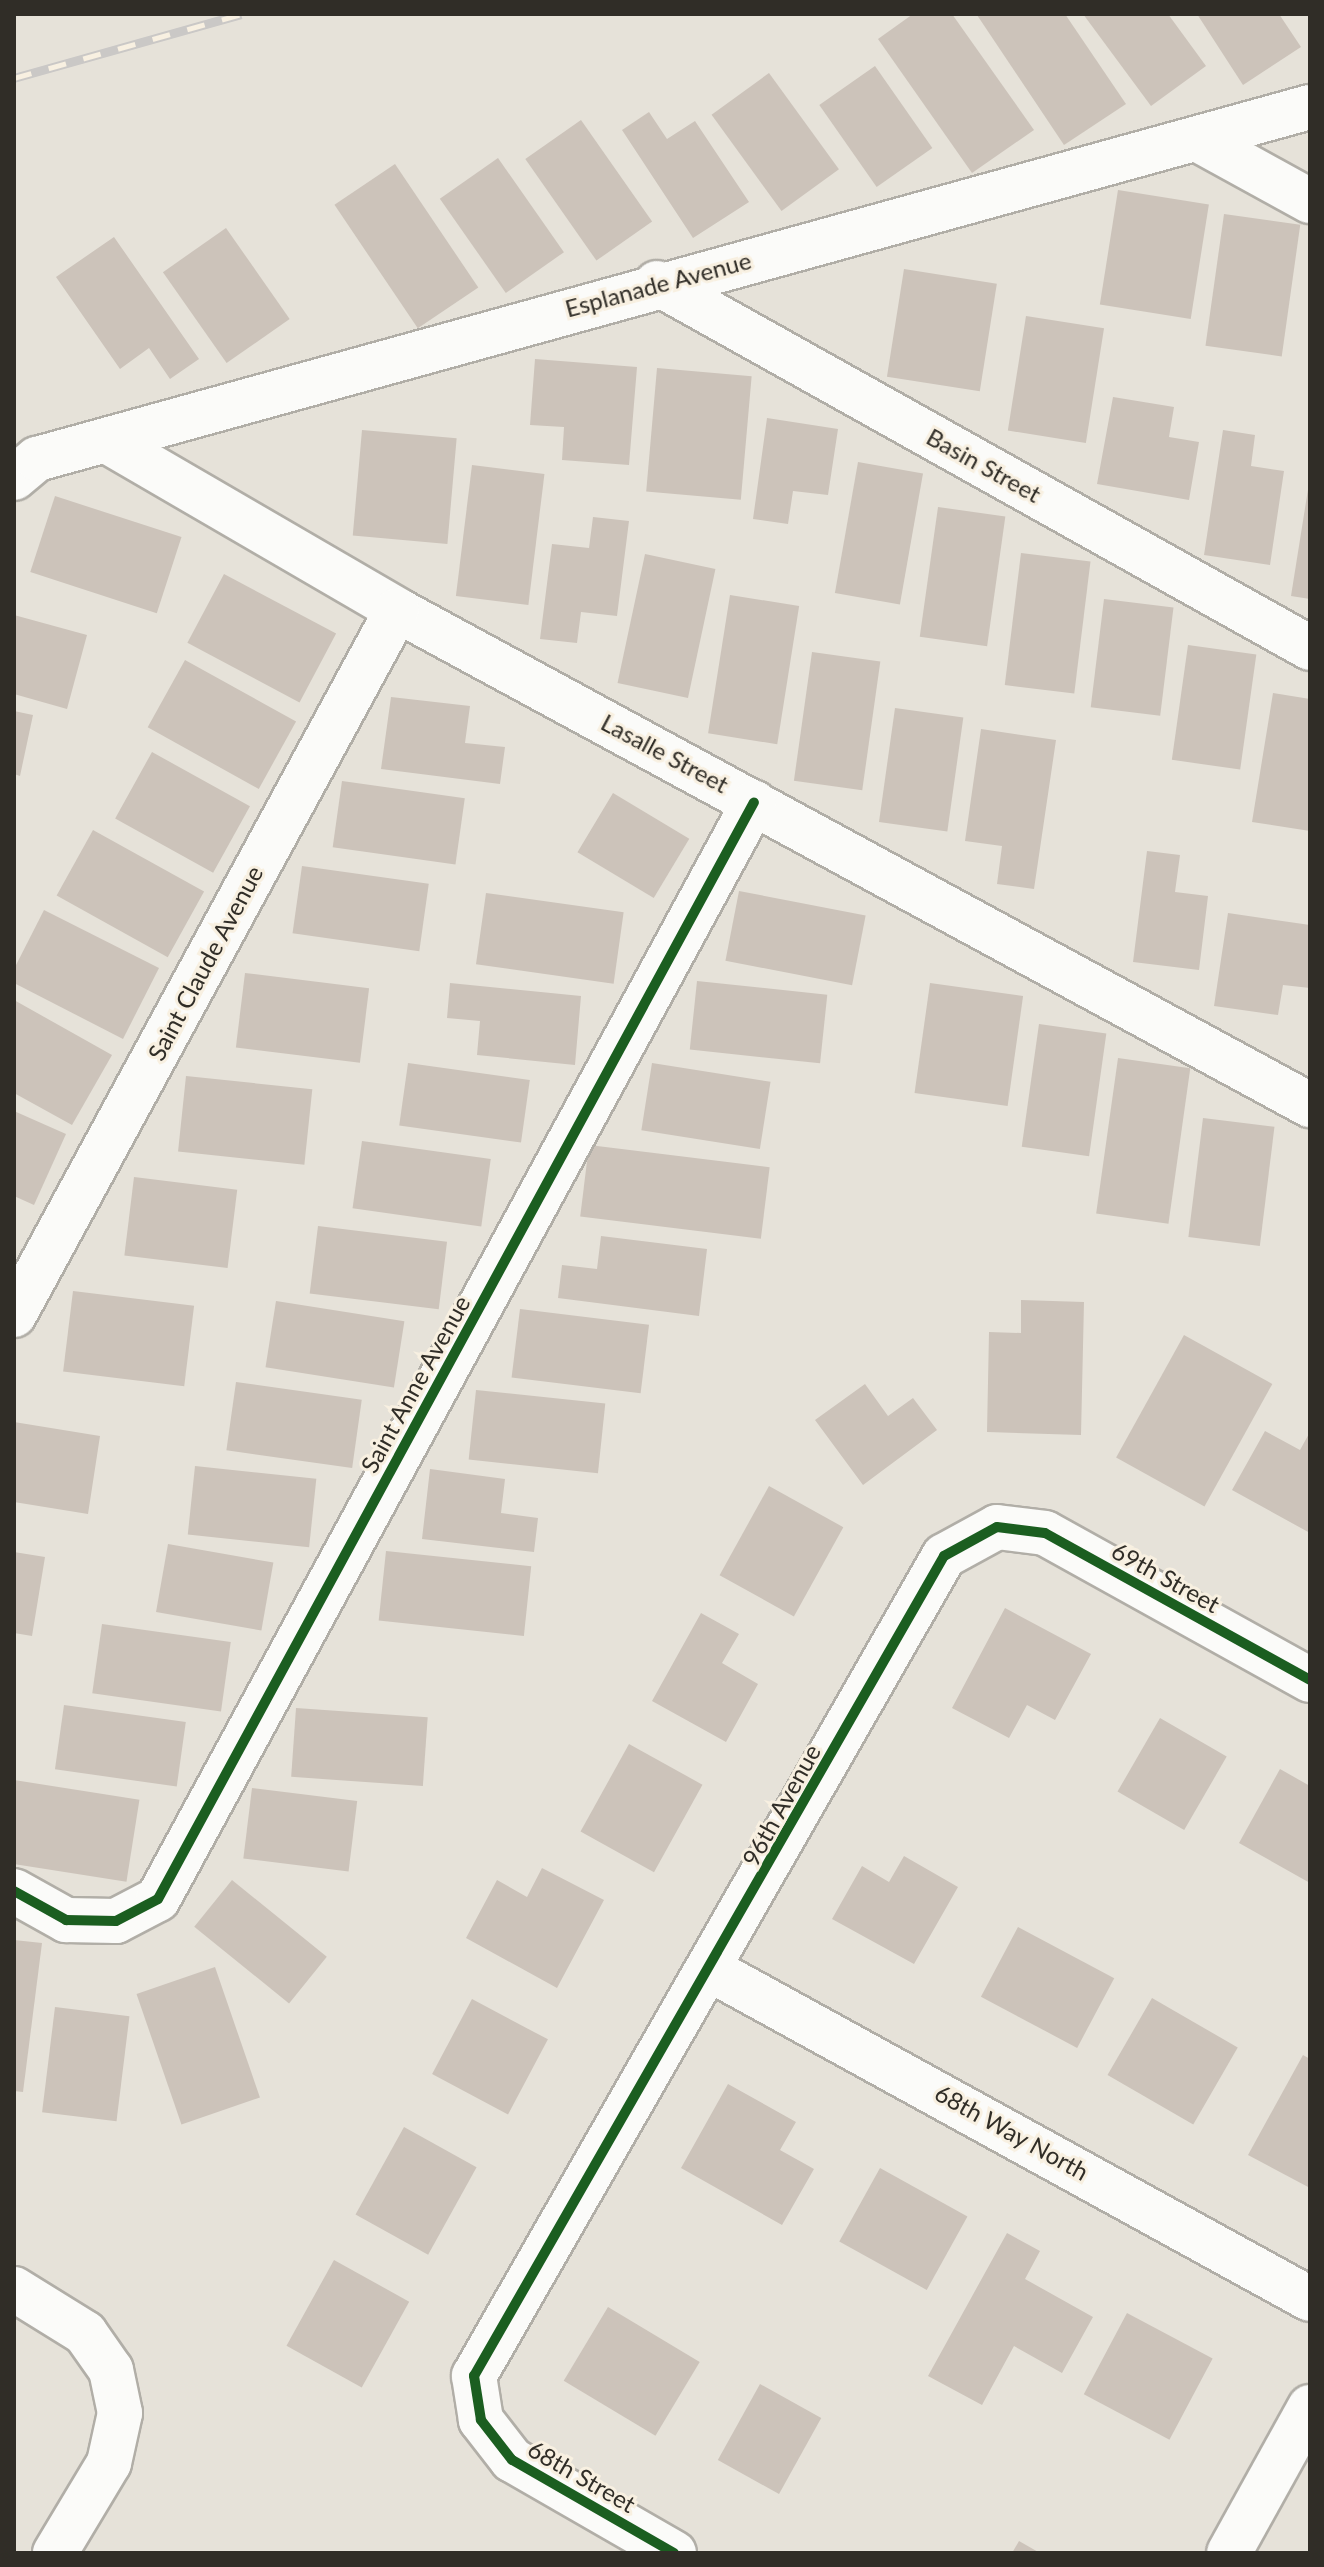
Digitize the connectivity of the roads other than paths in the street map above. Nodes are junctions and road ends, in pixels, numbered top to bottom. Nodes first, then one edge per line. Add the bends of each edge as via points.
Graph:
1 (1310, 107) edge
2 (1197, 139) junction
3 (1310, 201) edge
4 (657, 283) junction
5 (107, 441) junction
6 (14, 478) edge
7 (397, 610) junction
8 (1310, 648) edge
9 (754, 802) junction
10 (1310, 1105) edge
11 (14, 1315) edge
12 (997, 1527) joint
13 (1310, 1680) edge
14 (14, 1891) edge
15 (711, 1970) junction
16 (14, 2289) edge
17 (1310, 2299) edge
18 (1310, 2407) edge
19 (481, 2420) joint
20 (55, 2553) edge
21 (674, 2553) edge
22 (1229, 2553) edge

1 - 2 street, Esplanade Avenue
2 - 3 street
2 - 4 street, Esplanade Avenue
4 - 5 street, Esplanade Avenue
4 - 8 street, Basin Street
5 - 6 street, Esplanade Avenue via 37,459
5 - 7 street, Lasalle Street
7 - 9 street, Lasalle Street
7 - 11 street, Saint Claude Avenue
9 - 10 street, Lasalle Street
9 - 14 street, Saint Anne Avenue via 158,1899 116,1921 66,1920
12 - 13 street, 69th Street via 1045,1533
12 - 15 street, 96th Avenue via 944,1556
15 - 17 street, 68th Way North
15 - 19 street, 96th Avenue via 474,2376
16 - 20 street via 85,2333 111,2370 120,2413 109,2463
18 - 22 street
19 - 21 street, 68th Street via 512,2460

